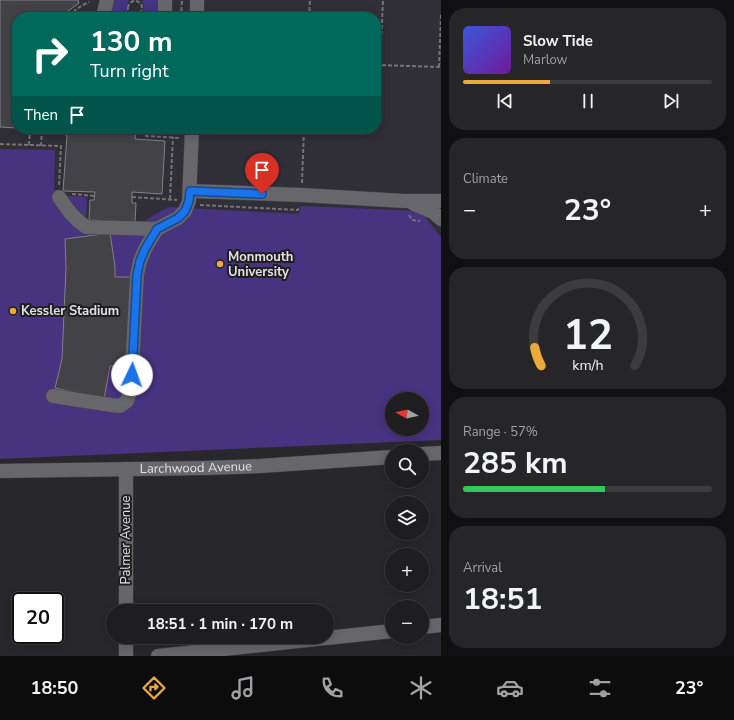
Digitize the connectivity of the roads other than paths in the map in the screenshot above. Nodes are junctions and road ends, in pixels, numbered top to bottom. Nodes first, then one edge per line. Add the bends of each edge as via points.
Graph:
1 (165, 0) edge
2 (197, 0) edge
3 (165, 12) edge
4 (197, 12) edge
5 (192, 134) edge
6 (190, 191) junction
7 (59, 195) road end
8 (404, 201) junction
9 (441, 201) edge
10 (441, 219) edge
11 (157, 229) junction
12 (53, 396) dead end
13 (441, 453) edge
14 (429, 454) edge
15 (385, 457) edge
16 (126, 469) junction
17 (0, 471) edge
18 (126, 604) edge
19 (441, 625) edge
20 (429, 626) edge
21 (385, 632) edge
22 (126, 644) edge
23 (126, 656) edge
24 (158, 656) edge

1 - 3 street
2 - 4 street
5 - 6 street
6 - 8 street
6 - 11 street via 185,211 178,218
7 - 11 street via 68,211 86,227
8 - 9 street
8 - 10 street via 433,212
11 - 12 street via 145,249 137,275 131,389 128,401 120,406
13 - 14 street
15 - 16 street, Larchwood Avenue via 260,466
16 - 17 street, Larchwood Avenue
16 - 18 street, Palmer Avenue
19 - 20 street
21 - 24 street
22 - 23 street

